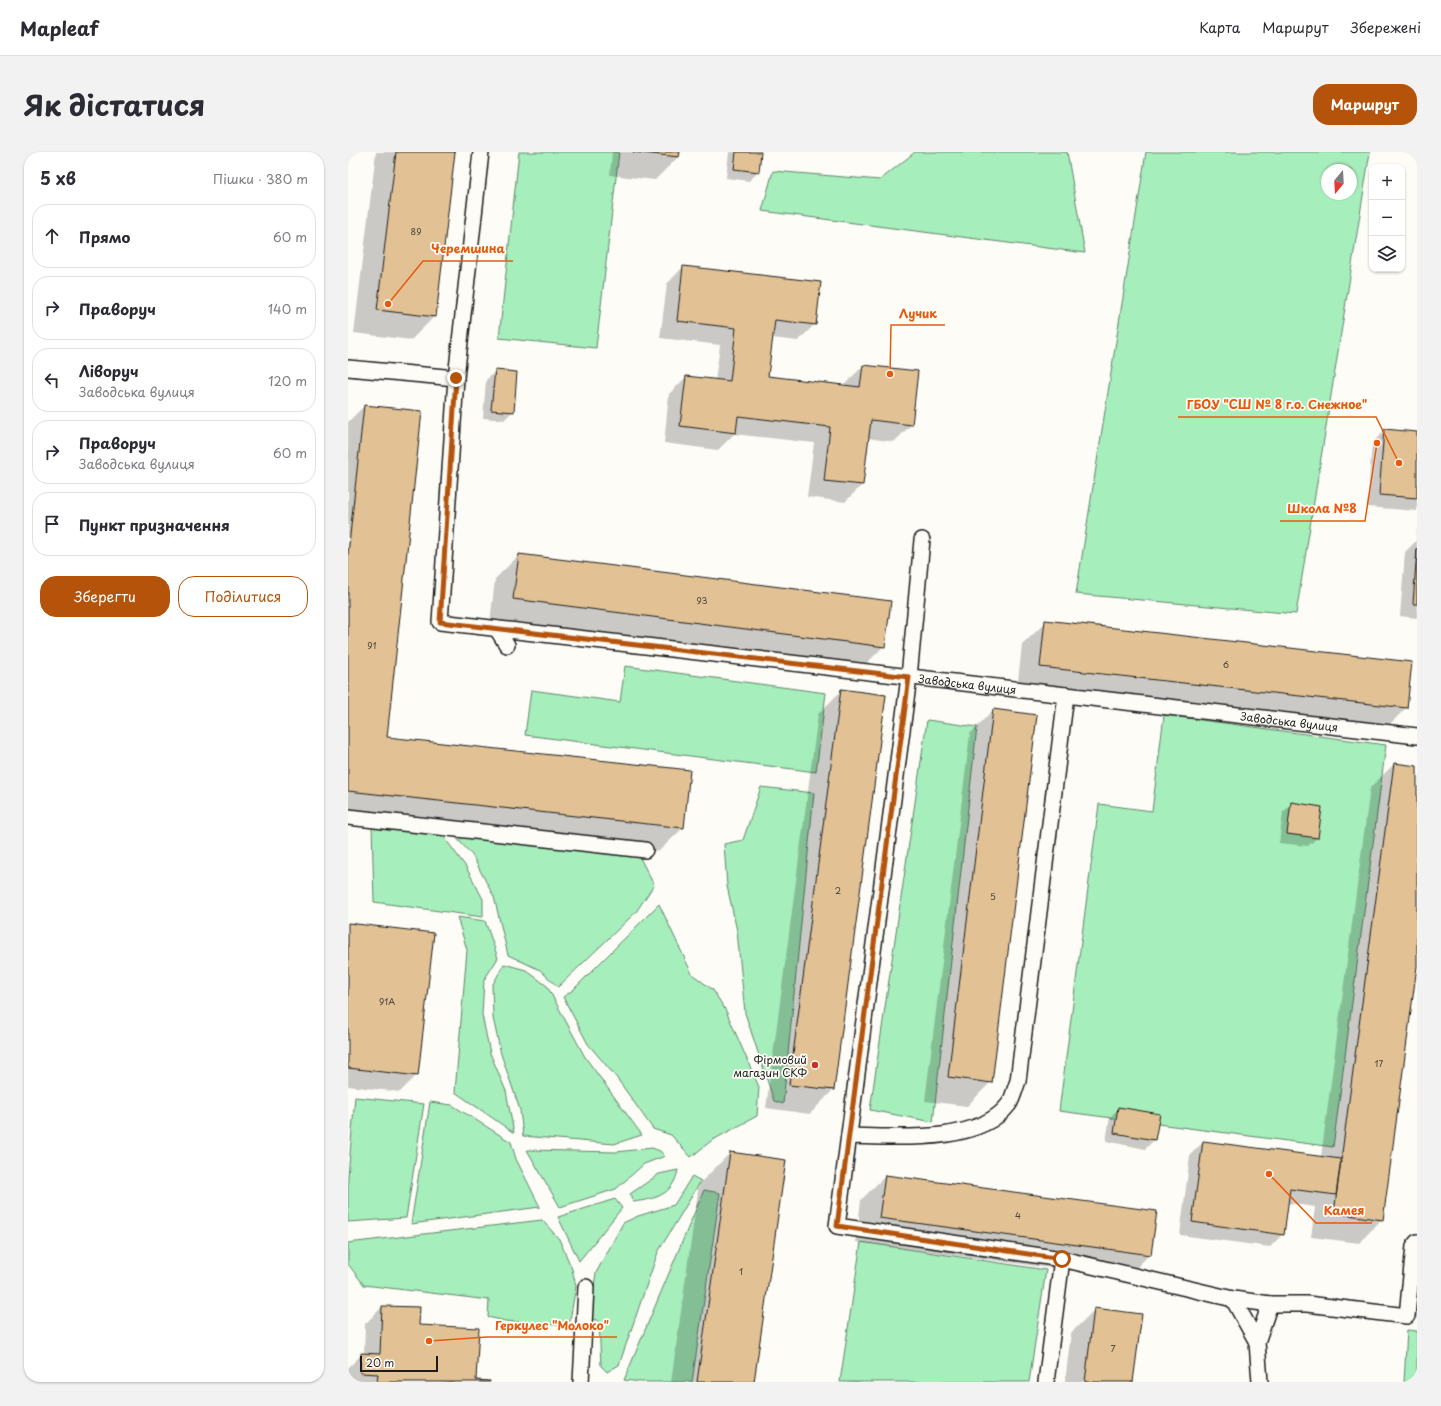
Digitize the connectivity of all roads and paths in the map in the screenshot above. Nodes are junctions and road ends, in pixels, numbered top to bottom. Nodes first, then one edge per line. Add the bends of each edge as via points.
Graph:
1 (480, 152) edge
2 (348, 368) edge
3 (456, 378) junction
4 (922, 540) dead end
5 (496, 629) junction
6 (507, 645) dead end
7 (909, 677) junction
8 (1066, 695) junction
9 (1417, 736) edge
10 (348, 817) edge
11 (645, 850) dead end
12 (849, 1136) junction
13 (1417, 1242) edge
14 (1062, 1259) junction
15 (586, 1287) dead end
16 (1233, 1299) junction
17 (1270, 1304) junction
18 (1412, 1316) edge
19 (1257, 1342) junction
20 (581, 1382) edge
21 (1046, 1382) edge
22 (1260, 1382) edge

1 - 3 lane
2 - 3 lane
3 - 5 lane, Заводська вулиця via 440,622
4 - 7 lane
5 - 6 lane
5 - 7 lane, Заводська вулиця
7 - 8 lane, Заводська вулиця
7 - 12 lane
8 - 9 lane, Заводська вулиця
8 - 12 lane via 1018,1081 1009,1104 996,1117 971,1129 926,1137
10 - 11 lane
12 - 14 lane via 837,1226
13 - 18 lane via 1414,1246
14 - 16 lane
14 - 21 lane
15 - 20 lane
16 - 17 lane
16 - 19 lane
17 - 18 lane via 1307,1304
17 - 19 lane
19 - 22 lane

